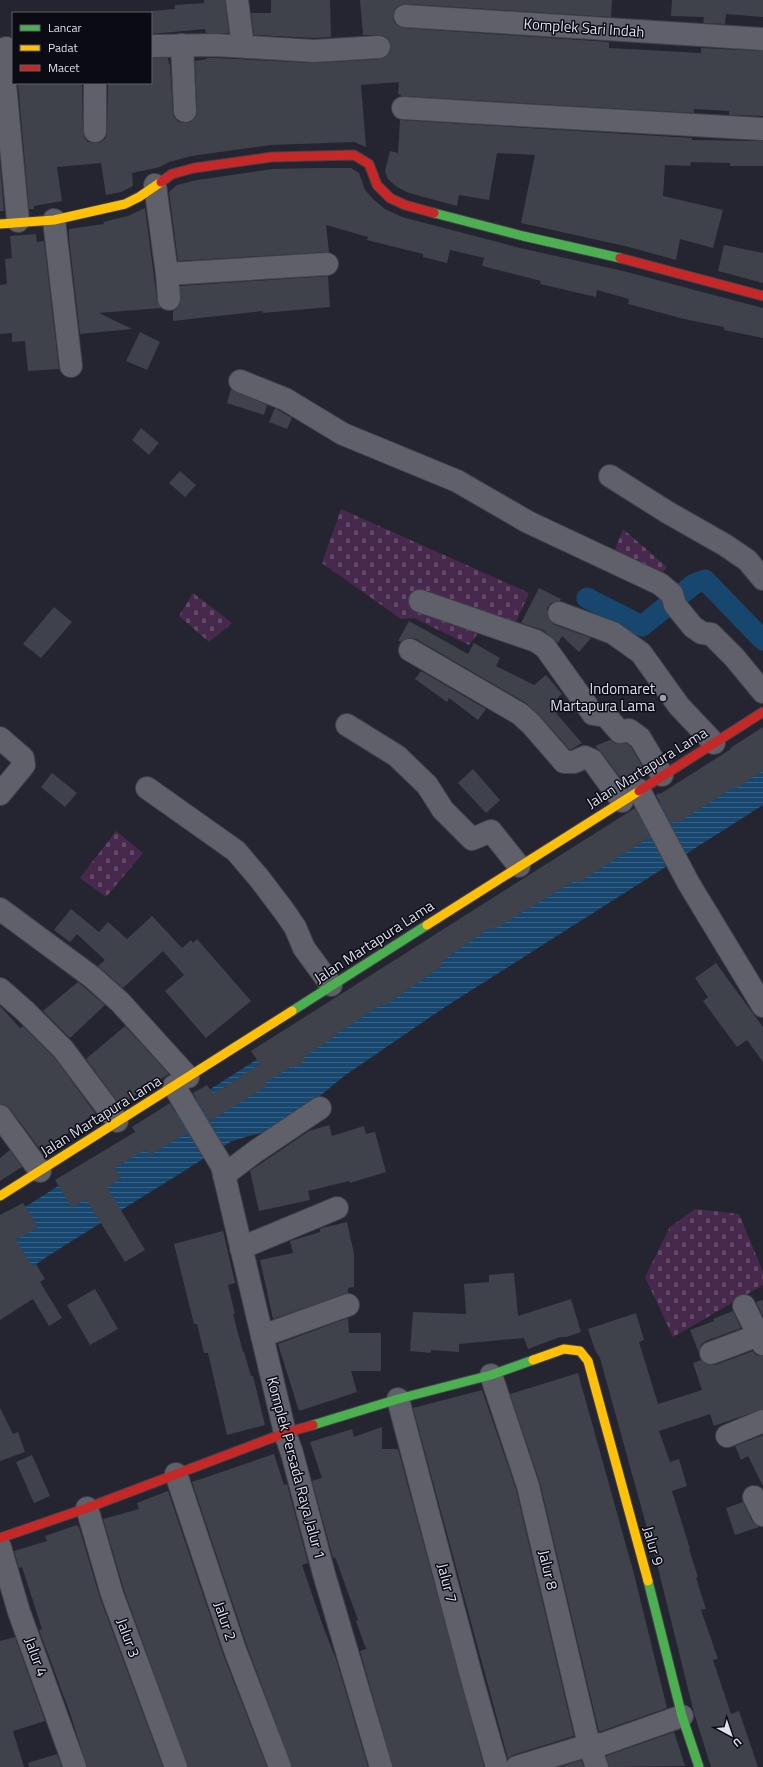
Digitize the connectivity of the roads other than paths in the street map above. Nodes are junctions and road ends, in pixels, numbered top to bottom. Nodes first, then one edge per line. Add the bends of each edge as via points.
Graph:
1 (237, 0) edge
2 (405, 16) dead end
3 (763, 39) edge
4 (182, 45) junction
5 (152, 46) edge
6 (243, 46) junction
7 (379, 47) dead end
8 (6, 48) edge
9 (94, 84) edge
10 (403, 108) dead end
11 (185, 111) dead end
12 (763, 129) edge
13 (95, 131) dead end
14 (155, 185) junction
15 (54, 220) junction
16 (9, 222) edge
17 (327, 264) dead end
18 (167, 274) junction
19 (763, 296) edge
20 (169, 299) dead end
21 (71, 366) dead end
22 (240, 381) dead end
23 (610, 476) dead end
24 (763, 579) edge
25 (420, 601) dead end
26 (559, 613) dead end
27 (410, 650) dead end
28 (763, 692) edge
29 (763, 712) edge
30 (347, 725) dead end
31 (0, 738) edge
32 (714, 743) junction
33 (662, 775) junction
34 (147, 788) dead end
35 (0, 794) edge
36 (636, 798) junction
37 (519, 866) junction
38 (0, 909) edge
39 (331, 985) junction
40 (0, 989) edge
41 (763, 1006) edge
42 (181, 1088) junction
43 (320, 1108) dead end
44 (0, 1116) edge
45 (117, 1122) junction
46 (40, 1171) junction
47 (223, 1171) junction
48 (0, 1196) edge
49 (337, 1208) dead end
50 (241, 1248) junction
51 (348, 1304) dead end
52 (744, 1306) dead end
53 (262, 1336) junction
54 (761, 1340) edge
55 (710, 1353) dead end
56 (491, 1375) junction
57 (398, 1399) junction
58 (763, 1420) edge
59 (285, 1433) junction
60 (727, 1436) dead end
61 (176, 1474) junction
62 (87, 1508) junction
63 (0, 1538) edge
64 (0, 1546) edge
65 (682, 1716) junction
66 (589, 1745) junction
67 (75, 1767) edge
68 (176, 1767) edge
69 (280, 1767) edge
70 (381, 1767) edge
71 (497, 1767) edge
72 (517, 1767) edge
73 (597, 1767) edge
74 (699, 1767) edge

1 - 6 street
2 - 3 street, Komplek Sari Indah
4 - 5 street
4 - 6 street
4 - 11 street
6 - 7 street via 314,51
8 - 16 street
9 - 13 street
10 - 12 street
14 - 15 street via 125,204
14 - 18 street
14 - 19 street via 172,174 194,168 272,157 354,155 369,164 382,191 405,206 626,259
15 - 16 street
15 - 21 street
17 - 18 street
18 - 20 street
22 - 28 street via 285,399 343,434 457,481 528,522 660,584 693,627 702,633 711,634
23 - 24 street via 726,545 747,560
25 - 33 street via 536,641 545,647 593,714 606,716 620,732 629,730 640,738
26 - 32 street via 614,633 641,653 679,706
27 - 36 street via 520,714 564,762 574,762 585,757 592,760
29 - 32 street, Jalan Martapura Lama
30 - 37 street via 397,756 427,785 443,810 472,839 491,831
31 - 35 street via 22,758 24,765
32 - 33 street, Jalan Martapura Lama
33 - 36 street, Jalan Martapura Lama
34 - 39 street via 236,851 288,916 304,948
36 - 37 street, Jalan Martapura Lama
36 - 41 street via 678,862
37 - 39 street, Jalan Martapura Lama
38 - 42 street, Komplek Persada Raya Jalur 1 via 92,977 120,1002
39 - 42 street, Jalan Martapura Lama
40 - 45 street via 63,1049
42 - 45 street, Jalan Martapura Lama
42 - 47 street, Komplek Persada Raya Jalur 1
43 - 47 street
44 - 46 street
45 - 46 street, Jalan Martapura Lama
46 - 48 street, Jalan Martapura Lama
47 - 50 street, Komplek Persada Raya Jalur 1
49 - 50 street
50 - 53 street, Komplek Persada Raya Jalur 1
51 - 53 street
52 - 54 street
53 - 59 street, Komplek Persada Raya Jalur 1
54 - 55 street
56 - 57 street
56 - 65 street, Jalur 9 via 564,1349 580,1351 588,1361 646,1571
56 - 66 street, Jalur 8 via 528,1486
57 - 59 street
57 - 71 street, Jalur 7
58 - 60 street
59 - 61 street
59 - 70 street, Komplek Persada Raya Jalur 1 via 342,1639
61 - 62 street
61 - 69 street, Jalur 2 via 235,1650
62 - 63 street
62 - 68 street, Jalur 3 via 112,1594
64 - 67 street, Jalur 4 via 19,1612
65 - 66 street via 603,1744
65 - 74 street, Jalur 9
66 - 72 street
66 - 73 street, Jalur 8

